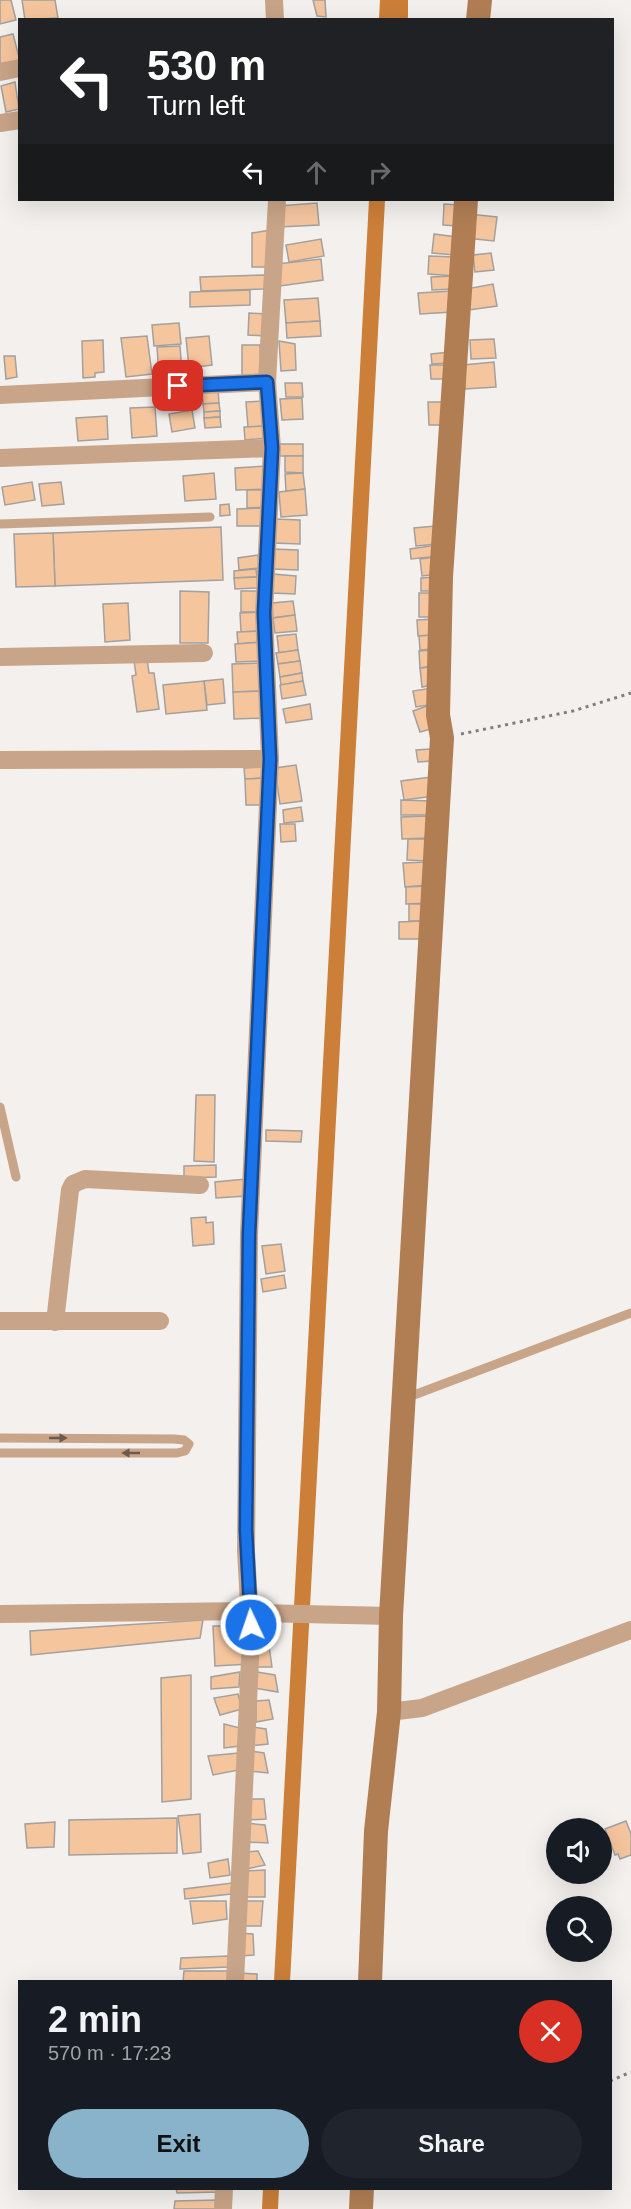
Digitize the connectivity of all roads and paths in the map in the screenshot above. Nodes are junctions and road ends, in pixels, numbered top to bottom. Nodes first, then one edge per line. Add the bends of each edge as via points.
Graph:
1 (274, 0) edge
2 (480, 0) edge
3 (275, 18) edge
4 (478, 18) edge
5 (18, 68) edge
6 (0, 72) edge
7 (18, 120) edge
8 (0, 123) edge
9 (277, 201) edge
10 (466, 201) edge
11 (267, 382) junction
12 (0, 395) edge
13 (272, 448) junction
14 (0, 458) edge
15 (210, 518) dead end
16 (0, 524) edge
17 (204, 654) dead end
18 (0, 657) edge
19 (631, 693) edge
20 (442, 738) junction
21 (270, 759) junction
22 (0, 760) edge
23 (0, 1107) edge
24 (16, 1177) dead end
25 (201, 1185) dead end
26 (631, 1313) edge
27 (0, 1321) edge
28 (160, 1321) dead end
29 (55, 1322) junction
30 (404, 1399) junction
31 (0, 1438) edge
32 (0, 1453) edge
33 (254, 1612) junction
34 (0, 1614) edge
35 (382, 1615) junction
36 (631, 1630) edge
37 (389, 1712) junction
38 (235, 1980) edge
39 (370, 1980) edge
40 (631, 2072) edge
41 (612, 2080) edge
42 (224, 2190) edge
43 (362, 2190) edge
44 (223, 2209) edge
45 (361, 2209) edge

1 - 3 street
2 - 4 street
5 - 6 street
7 - 8 street
9 - 11 street
10 - 20 street via 441,577 438,716
11 - 12 street
11 - 13 street
13 - 14 street
13 - 21 street via 264,613
15 - 16 lane
17 - 18 street
19 - 20 path via 554,716
20 - 30 street
21 - 22 street
21 - 33 street via 249,1234 246,1491
23 - 24 lane
25 - 29 street via 85,1179 73,1184
26 - 30 lane
27 - 29 street
28 - 29 street
30 - 35 street
31 -> 32 lane via 174,1439 189,1444 180,1453
33 - 34 street
33 - 35 street
33 - 38 street
35 - 37 street
36 - 37 street via 422,1708
37 - 39 street via 376,1831
40 - 41 path
42 - 44 street
43 - 45 street

